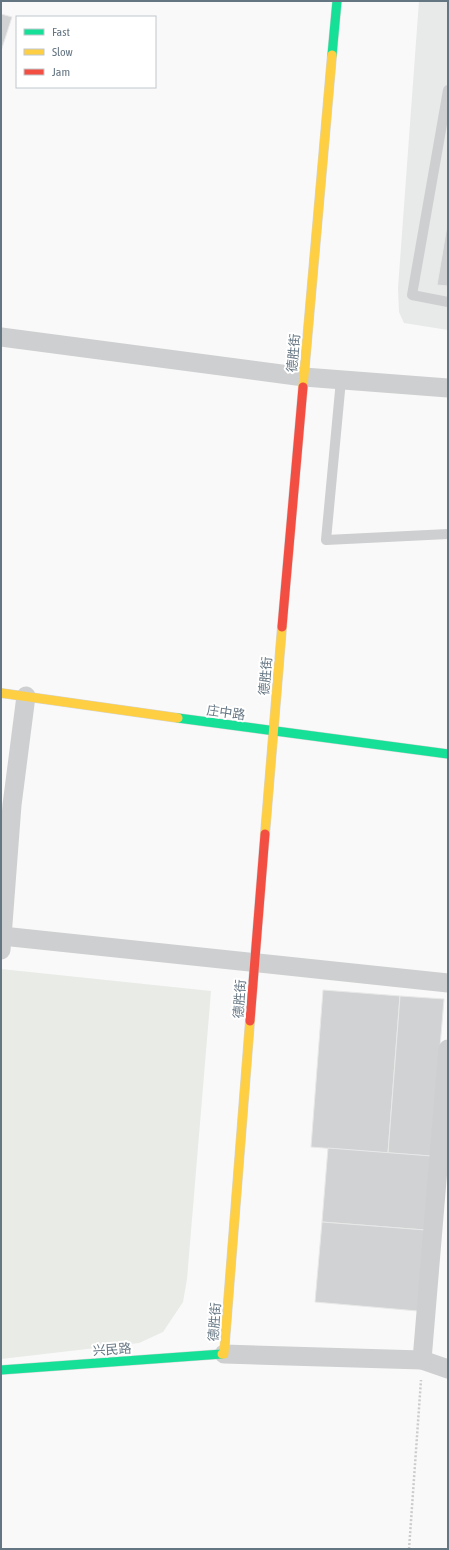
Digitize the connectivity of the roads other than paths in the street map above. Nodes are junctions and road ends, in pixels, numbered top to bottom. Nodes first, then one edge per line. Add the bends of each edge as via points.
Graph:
1 (337, 1) edge
2 (448, 90) edge
3 (448, 302) edge
4 (1, 337) edge
5 (304, 377) junction
6 (341, 380) junction
7 (448, 388) edge
8 (448, 534) edge
9 (1, 693) edge
10 (26, 696) junction
11 (273, 731) junction
12 (448, 754) edge
13 (7, 804) edge
14 (1, 943) edge
15 (255, 963) junction
16 (448, 983) edge
17 (448, 1049) edge
18 (224, 1354) junction
19 (422, 1360) junction
20 (448, 1369) edge
21 (1, 1370) edge

1 - 5 street, 德胜街
2 - 3 lane via 412,295
4 - 5 street
5 - 6 street
5 - 11 street, 德胜街
6 - 7 street
6 - 8 lane via 326,540
9 - 10 street, 庄中路
10 - 11 street, 庄中路
10 - 13 street
11 - 12 street, 庄中路
11 - 15 street, 德胜街
13 - 14 street
14 - 15 street
15 - 16 street
15 - 18 street, 德胜街
17 - 19 street
18 - 19 street
18 - 21 street, 兴民路
19 - 20 street

